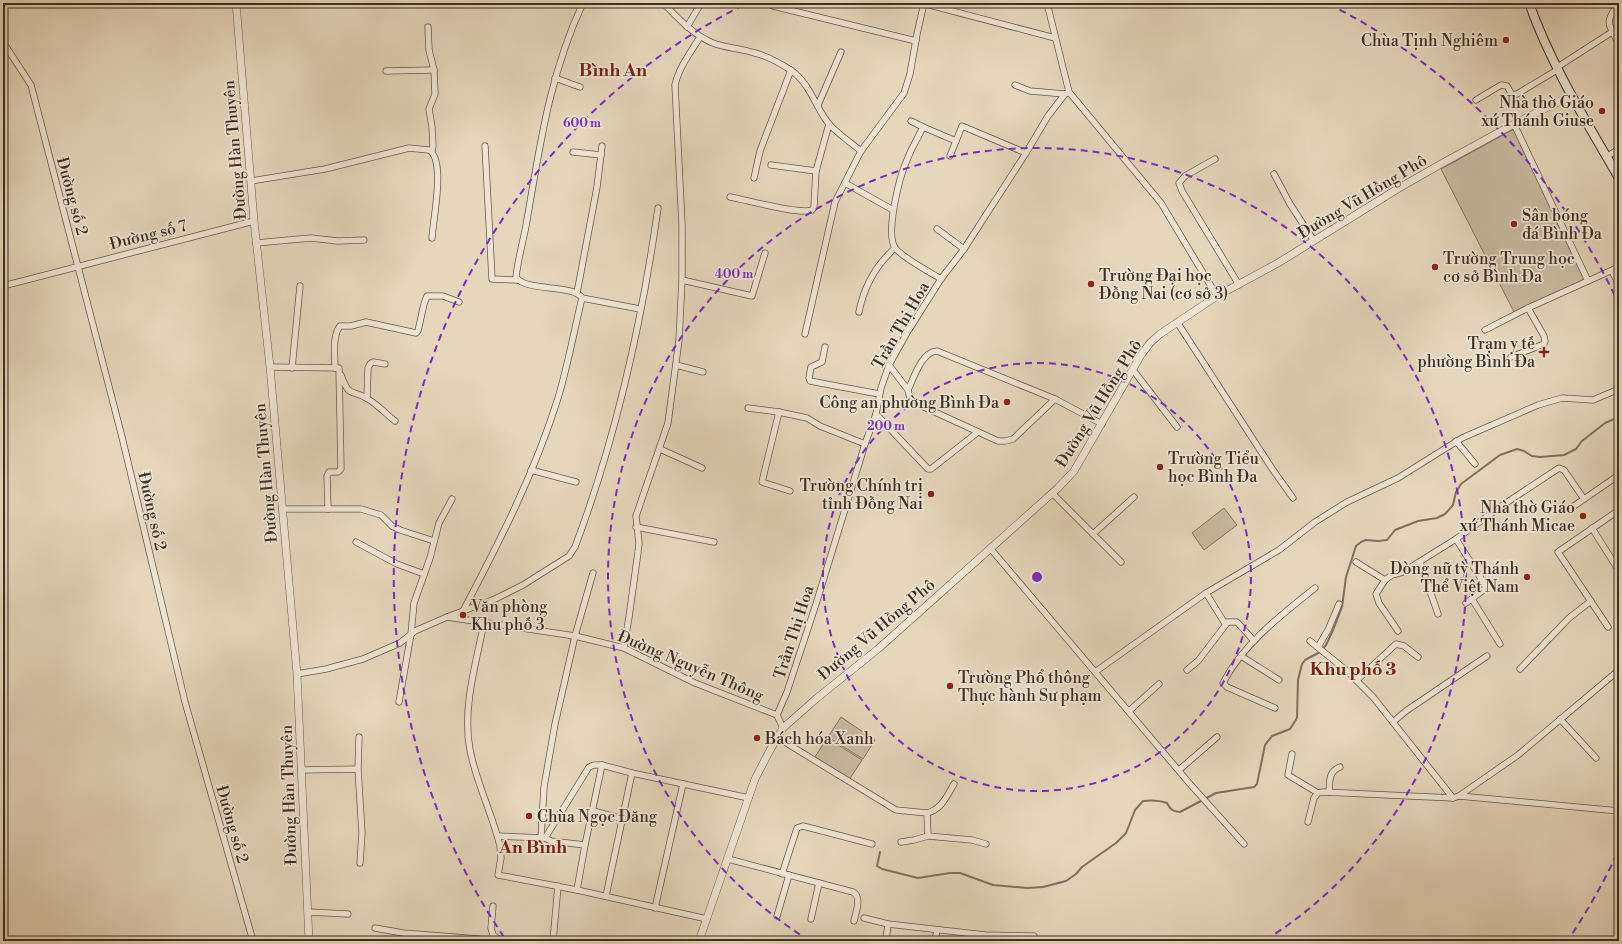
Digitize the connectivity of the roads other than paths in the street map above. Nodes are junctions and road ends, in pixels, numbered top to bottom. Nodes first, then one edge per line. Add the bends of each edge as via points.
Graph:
1 (236, 3) edge
2 (584, 3) edge
3 (663, 3) edge
4 (702, 3) edge
5 (923, 3) edge
6 (1046, 3) edge
7 (1529, 3) edge
8 (1619, 3) edge
9 (772, 6) dead end
10 (428, 27) dead end
11 (687, 27) junction
12 (1612, 32) junction
13 (700, 37) junction
14 (1055, 38) junction
15 (916, 41) junction
16 (3, 42) edge
17 (1619, 44) edge
18 (841, 52) dead end
19 (1557, 69) junction
20 (434, 70) junction
21 (791, 70) junction
22 (386, 71) dead end
23 (555, 78) junction
24 (1015, 85) dead end
25 (580, 87) dead end
26 (1067, 93) junction
27 (1572, 95) junction
28 (1476, 100) dead end
29 (818, 105) junction
30 (911, 121) dead end
31 (829, 124) junction
32 (1514, 124) junction
33 (923, 127) junction
34 (956, 142) junction
35 (485, 146) dead end
36 (602, 146) dead end
37 (1619, 150) edge
38 (432, 151) junction
39 (862, 151) junction
40 (573, 152) dead end
41 (1026, 153) junction
42 (601, 155) junction
43 (950, 156) dead end
44 (1606, 157) junction
45 (1215, 159) dead end
46 (771, 164) dead end
47 (816, 171) junction
48 (1274, 174) dead end
49 (754, 178) dead end
50 (1619, 178) edge
51 (251, 181) junction
52 (845, 183) junction
53 (730, 197) dead end
54 (658, 208) dead end
55 (893, 210) junction
56 (254, 221) junction
57 (937, 229) dead end
58 (432, 238) dead end
59 (364, 240) dead end
60 (1314, 241) junction
61 (256, 243) junction
62 (895, 248) junction
63 (964, 249) junction
64 (765, 253) dead end
65 (78, 266) junction
66 (1619, 267) edge
67 (1612, 271) junction
68 (941, 279) junction
69 (517, 280) junction
70 (682, 280) junction
71 (1588, 281) junction
72 (1239, 284) junction
73 (3, 286) edge
74 (300, 286) dead end
75 (1619, 286) edge
76 (577, 293) junction
77 (1217, 296) junction
78 (582, 298) junction
79 (459, 302) dead end
80 (1528, 308) junction
81 (640, 309) junction
82 (859, 312) dead end
83 (1177, 322) junction
84 (1485, 330) dead end
85 (805, 334) dead end
86 (825, 347) dead end
87 (1512, 357) dead end
88 (385, 364) dead end
89 (676, 365) junction
90 (889, 365) junction
91 (270, 367) junction
92 (292, 368) junction
93 (337, 369) junction
94 (1133, 370) junction
95 (703, 372) dead end
96 (1619, 389) edge
97 (908, 390) junction
98 (879, 394) junction
99 (367, 398) junction
100 (1055, 399) junction
101 (748, 408) dead end
102 (779, 412) junction
103 (876, 414) junction
104 (395, 421) dead end
105 (1102, 424) junction
106 (1177, 427) dead end
107 (978, 432) junction
108 (1456, 441) junction
109 (865, 444) junction
110 (660, 449) junction
111 (1475, 464) dead end
112 (702, 468) dead end
113 (531, 470) junction
114 (1619, 475) edge
115 (576, 482) dead end
116 (790, 491) dead end
117 (1052, 493) junction
118 (1134, 497) dead end
119 (1293, 498) dead end
120 (452, 499) dead end
121 (1584, 499) junction
122 (1571, 508) dead end
123 (282, 509) junction
124 (328, 509) junction
125 (1619, 510) edge
126 (636, 527) junction
127 (1592, 528) junction
128 (1093, 534) junction
129 (1456, 539) junction
130 (434, 541) junction
131 (356, 542) dead end
132 (714, 542) dead end
133 (990, 548) junction
134 (1122, 562) dead end
135 (1356, 562) dead end
136 (1420, 562) junction
137 (1619, 571) edge
138 (593, 573) dead end
139 (424, 574) junction
140 (1385, 580) junction
141 (1315, 588) dead end
142 (1206, 593) junction
143 (1472, 599) junction
144 (1591, 601) junction
145 (1466, 603) dead end
146 (1338, 604) dead end
147 (462, 611) junction
148 (1438, 614) dead end
149 (447, 617) junction
150 (484, 623) junction
151 (1227, 623) junction
152 (1608, 627) dead end
153 (1398, 631) dead end
154 (411, 634) junction
155 (575, 636) junction
156 (1254, 641) junction
157 (1310, 641) dead end
158 (1500, 644) dead end
159 (1318, 646) junction
160 (624, 648) junction
161 (1241, 656) junction
162 (1488, 656) dead end
163 (1418, 657) dead end
164 (1520, 669) dead end
165 (1187, 670) dead end
166 (1619, 670) edge
167 (1095, 672) junction
168 (297, 674) junction
169 (1279, 680) dead end
170 (1357, 680) junction
171 (1159, 684) dead end
172 (399, 702) dead end
173 (1275, 708) dead end
174 (1129, 711) junction
175 (777, 715) junction
176 (1560, 719) junction
177 (1393, 722) junction
178 (783, 728) junction
179 (358, 736) dead end
180 (1217, 737) dead end
181 (778, 738) junction
182 (1292, 754) dead end
183 (1596, 758) dead end
184 (602, 765) junction
185 (1340, 767) dead end
186 (358, 769) junction
187 (301, 770) junction
188 (1179, 770) junction
189 (632, 773) junction
190 (683, 784) junction
191 (954, 784) dead end
192 (1329, 792) junction
193 (1318, 793) junction
194 (1459, 796) junction
195 (749, 798) junction
196 (1453, 798) junction
197 (593, 811) junction
198 (1619, 811) edge
199 (928, 813) junction
200 (623, 819) junction
201 (1308, 822) dead end
202 (498, 836) junction
203 (928, 836) junction
204 (543, 838) junction
205 (901, 842) dead end
206 (872, 844) dead end
207 (986, 844) dead end
208 (1244, 844) dead end
209 (585, 845) junction
210 (728, 859) junction
211 (360, 863) dead end
212 (782, 874) junction
213 (789, 875) junction
214 (819, 883) junction
215 (558, 886) junction
216 (577, 890) junction
217 (606, 896) junction
218 (493, 906) dead end
219 (655, 908) junction
220 (308, 912) junction
221 (348, 914) dead end
222 (777, 916) dead end
223 (864, 918) dead end
224 (707, 919) junction
225 (811, 919) dead end
226 (854, 921) dead end
227 (888, 924) junction
228 (375, 928) dead end
229 (937, 930) junction
230 (1034, 936) dead end
231 (436, 938) edge
232 (479, 939) dead end
233 (253, 941) edge
234 (309, 941) edge
235 (501, 941) edge
236 (553, 941) edge
237 (699, 941) edge
238 (886, 941) edge
239 (935, 941) edge

1 - 51 street, Đường Hàn Thuyên
2 - 23 street via 566,43
3 - 11 street
4 - 11 street
5 - 14 street
5 - 15 street
6 - 14 street
7 - 19 main road
8 - 12 street via 1609,16 1608,23
9 - 15 street
10 - 20 street
11 - 13 street
12 - 17 street
12 - 19 street
13 - 21 street via 713,43 758,53
13 - 70 street via 682,65 675,85
14 - 26 street
15 - 39 street via 904,93
16 - 65 street, Đường số 2 via 31,85
18 - 29 street
19 - 27 main road
19 - 28 street via 1517,94 1512,94 1507,86 1501,85
20 - 22 street
20 - 38 street via 435,94 429,109
21 - 29 street via 803,81
21 - 49 street via 760,151
23 - 25 street
23 - 69 street via 542,133
24 - 26 street via 1030,91
26 - 41 street, Trần Thị Hoa via 1048,116
26 - 77 street via 1161,203
27 - 32 street, Đường Vũ Hồng Phô
27 - 44 main road
29 - 31 street
30 - 33 street
31 - 39 street
31 - 47 street
32 - 60 street, Đường Vũ Hồng Phô via 1399,188
32 - 71 street
33 - 34 street
33 - 55 street via 906,161
34 - 41 street via 962,126
34 - 43 street
35 - 69 street via 492,279
36 - 42 street
37 - 44 street
38 - 51 street via 408,148 325,169
38 - 58 street via 439,175
39 - 52 street
40 - 42 street
41 - 63 street, Trần Thị Hoa
42 - 76 street
44 - 50 main road
45 - 72 street via 1185,176 1179,183
46 - 47 street
47 - 53 street via 814,207 811,211
48 - 60 street
51 - 56 street, Đường Hàn Thuyên
52 - 55 street
52 - 85 street via 835,202
54 - 81 street
55 - 62 street via 892,237
56 - 61 street, Đường Hàn Thuyên
56 - 65 street, Đường số 7
57 - 63 street
59 - 61 street via 311,238
60 - 72 street, Đường Vũ Hồng Phô
61 - 91 street, Đường Hàn Thuyên
62 - 68 street
62 - 82 street via 874,270
63 - 68 street, Trần Thị Hoa
64 - 70 street via 752,296
65 - 73 street, Đường số 7
65 - 233 street, Đường số 2 via 185,702
66 - 67 street
67 - 71 street
67 - 75 street
68 - 90 street, Trần Thị Hoa
69 - 76 street via 535,286
70 - 89 street
71 - 80 street
72 - 77 street, Đường Vũ Hồng Phô
74 - 92 street
76 - 78 street
77 - 83 street, Đường Vũ Hồng Phô
78 - 81 street
78 - 113 street via 558,398
79 - 93 street via 443,296 427,296 416,333 366,322 340,326 336,341
80 - 84 street
80 - 87 street via 1545,341 1544,344
81 - 147 street via 613,430 575,547 569,556 523,585
83 - 94 street, Đường Vũ Hồng Phô via 1150,343
83 - 119 street
86 - 98 street via 822,362 811,367 810,381
88 - 99 street via 370,364
89 - 95 street
89 - 110 street via 668,423
90 - 97 street
90 - 98 street, Trần Thị Hoa
91 - 92 street
91 - 123 street, Đường Hàn Thuyên
92 - 93 street
93 - 99 street via 346,388 352,394
93 - 124 street via 341,469 338,472 329,472 327,476
94 - 105 street, Đường Vũ Hồng Phô
94 - 106 street
96 - 108 street via 1593,400 1562,398 1538,405
97 - 100 street via 927,355 937,351
97 - 107 street via 913,402
98 - 103 street, Trần Thị Hoa
99 - 104 street
100 - 105 street
100 - 107 street via 1013,439 998,441
101 - 102 street
102 - 109 street via 807,418
102 - 116 street via 762,482
103 - 107 street via 928,470
103 - 109 street, Trần Thị Hoa
105 - 117 street, Đường Vũ Hồng Phô via 1074,471
108 - 111 street
108 - 142 street via 1398,478 1347,502 1315,522 1279,550
109 - 175 street, Trần Thị Hoa via 816,604
110 - 112 street
110 - 126 street via 636,516
113 - 115 street
113 - 147 street via 494,552
114 - 121 street
117 - 128 street
117 - 133 street, Đường Vũ Hồng Phô
118 - 128 street
120 - 130 street via 439,523
121 - 122 street
121 - 129 street via 1564,470 1559,468
123 - 124 street
123 - 168 street, Đường Hàn Thuyên
124 - 130 street via 361,509 372,512 381,515 400,530
125 - 127 street
126 - 132 street
126 - 160 street via 639,542
127 - 137 street
127 - 144 street via 1558,552
128 - 134 street
129 - 136 street
129 - 143 street via 1485,585 1485,589
130 - 139 street
131 - 139 street via 397,564
133 - 167 street
133 - 178 street, Đường Vũ Hồng Phô via 878,649
135 - 140 street
136 - 140 street
136 - 148 street
138 - 155 street
139 - 154 street via 414,603
140 - 153 street via 1376,594 1379,603
141 - 156 street
142 - 151 street via 1222,620
142 - 167 street
143 - 145 street
143 - 158 street
144 - 152 street
144 - 164 street via 1569,618
146 - 159 street via 1328,630
147 - 149 street
149 - 150 street, Đường Nguyễn Thông
149 - 154 street
150 - 155 street, Đường Nguyễn Thông
150 - 202 street via 467,720 469,749
151 - 156 street via 1237,622
151 - 165 street via 1198,661
154 - 168 street via 400,643 363,659
154 - 172 street
155 - 160 street, Đường Nguyễn Thông
155 - 204 street via 554,724 545,779
156 - 161 street
157 - 159 street
159 - 170 street
160 - 175 street, Đường Nguyễn Thông via 695,683
161 - 169 street
161 - 173 street via 1223,684
162 - 177 street
163 - 170 street via 1404,646 1396,644
166 - 176 street
167 - 174 street
168 - 187 street, Đường Hàn Thuyên
170 - 177 street
171 - 174 street
174 - 188 street
175 - 178 street
176 - 183 street
176 - 194 street via 1518,755
177 - 196 street
178 - 181 street, Đường Vũ Hồng Phô
179 - 186 street
180 - 188 street
181 - 195 street, Đường Vũ Hồng Phô via 760,768
181 - 199 street via 896,810
182 - 193 street via 1288,775
184 - 189 street
184 - 197 street
184 - 204 street via 589,768
185 - 192 street via 1331,773
186 - 187 street
186 - 211 street via 362,834
187 - 220 street, Đường Hàn Thuyên
188 - 208 street
189 - 190 street
189 - 200 street
190 - 195 street
190 - 219 street
191 - 199 street via 938,808
192 - 193 street
192 - 196 street
193 - 201 street via 1314,798
194 - 196 street
194 - 198 street
195 - 210 street, Đường Vũ Hồng Phô
197 - 200 street
197 - 209 street
199 - 203 street
200 - 217 street
202 - 204 street
202 - 215 street via 501,858 498,875
203 - 205 street
203 - 207 street via 972,840
204 - 209 street
206 - 212 street via 803,826 797,828
209 - 216 street
210 - 212 street
210 - 224 street, Đường Vũ Hồng Phô
212 - 213 street
213 - 214 street
213 - 222 street
214 - 225 street
214 - 226 street via 856,894 858,898
215 - 216 street
215 - 236 street
216 - 217 street
217 - 219 street
218 - 235 street via 491,928 493,935
219 - 224 street
220 - 221 street
220 - 234 street, Đường Hàn Thuyên
223 - 227 street
224 - 237 street, Đường Vũ Hồng Phô
227 - 229 street
227 - 238 street
228 - 231 street
229 - 230 street via 985,935
229 - 239 street
231 - 232 street

